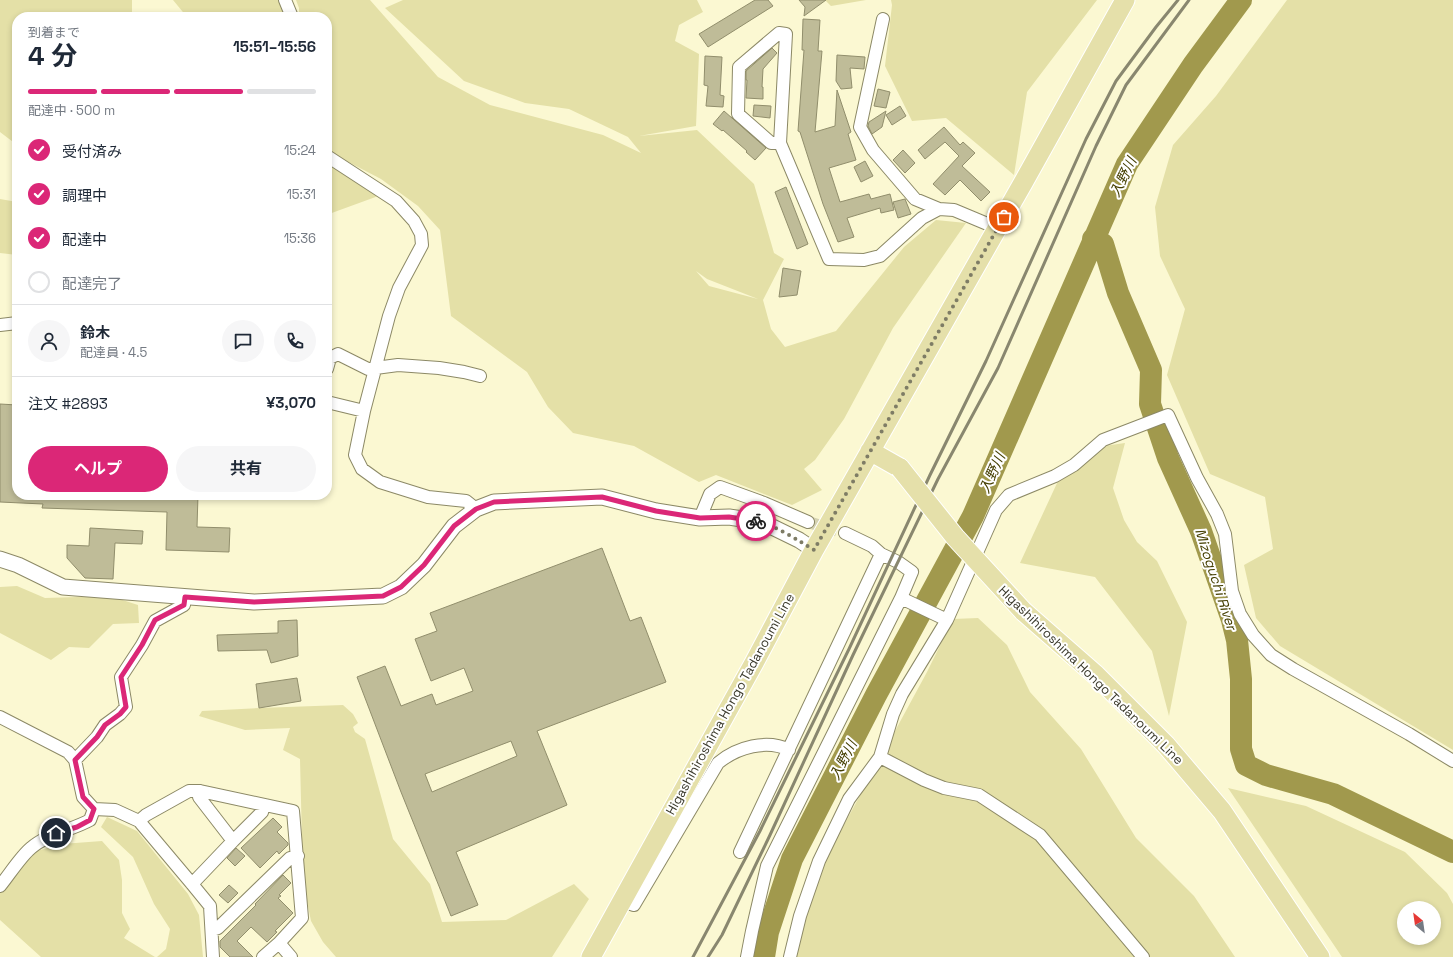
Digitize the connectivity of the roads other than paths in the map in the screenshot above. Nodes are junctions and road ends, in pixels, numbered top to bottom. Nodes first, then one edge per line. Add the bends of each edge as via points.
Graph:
1 (286, 0) edge
2 (1125, 0) edge
3 (290, 12) edge
4 (883, 19) dead end
5 (780, 142) junction
6 (332, 159) edge
7 (939, 209) junction
8 (997, 228) junction
9 (12, 324) edge
10 (0, 325) edge
11 (332, 357) edge
12 (375, 368) junction
13 (480, 376) dead end
14 (332, 403) edge
15 (364, 411) junction
16 (870, 451) junction
17 (476, 509) junction
18 (700, 518) junction
19 (808, 522) tunnel mouth
20 (845, 533) tunnel mouth
21 (814, 550) junction
22 (881, 554) junction
23 (0, 559) edge
24 (185, 597) junction
25 (905, 600) junction
26 (944, 618) junction
27 (0, 717) edge
28 (789, 750) junction
29 (880, 757) junction
30 (75, 760) junction
31 (1453, 761) edge
32 (200, 791) junction
33 (264, 805) junction
34 (94, 809) junction
35 (139, 821) junction
36 (233, 841) junction
37 (740, 852) dead end
38 (298, 856) junction
39 (192, 884) junction
40 (0, 886) edge
41 (622, 901) junction
42 (212, 930) junction
43 (279, 943) junction
44 (213, 957) edge
45 (263, 957) edge
46 (291, 957) edge
47 (591, 957) edge
48 (748, 957) edge
49 (790, 957) edge
50 (1143, 957) edge
51 (1320, 957) edge

1 - 3 street
2 - 8 main road, Higashihiroshima Hongo Tadanoumi Line
4 - 7 street via 860,127 873,150 915,199
5 - 5 street via 786,34 779,33 739,66 738,114 771,143
5 - 7 street via 829,259 864,260 880,256 922,218
6 - 12 street via 396,201 414,221 421,234 422,245 399,288
7 - 8 street via 954,210
8 - 16 main road, Higashihiroshima Hongo Tadanoumi Line
9 - 10 street
11 - 12 street via 338,354 368,369
12 - 13 street via 398,365 439,368
12 - 15 street
14 - 15 street
15 - 17 street via 355,455 362,469 380,482 428,497 466,501
16 - 21 main road, Higashihiroshima Hongo Tadanoumi Line
16 - 51 main road, Higashihiroshima Hongo Tadanoumi Line, bridge via 900,468 955,537 1023,611 1096,675 1166,744 1222,811
17 - 18 street via 494,502 602,497 656,511
17 - 24 street via 454,526 424,565 401,587 383,596 254,602
18 - 19 street via 710,494 720,487
18 - 21 street via 729,517 762,522
20 - 22 street via 872,546
21 - 41 main road, Higashihiroshima Hongo Tadanoumi Line
22 - 25 street via 912,572
22 - 28 street
23 - 24 street via 63,587
24 - 30 street via 184,605 155,620 121,677 126,707 105,725
25 - 26 street
25 - 48 street via 767,866
26 - 29 street via 902,694
26 - 31 street via 996,510 1009,495 1055,476 1074,465 1103,440 1168,415 1225,534 1232,591 1240,614 1253,635 1271,655 1287,666
27 - 30 street via 68,752
28 - 37 street
28 - 41 street via 775,745 755,746 726,757 718,763 634,905
29 - 49 street via 849,798 819,861 800,916
29 - 50 street via 944,788 980,795 1040,835
30 - 34 street via 83,797
32 - 33 street
32 - 35 street via 189,790
32 - 36 street via 199,797
33 - 36 street via 262,812
33 - 38 street via 294,811
34 - 35 street via 115,810
34 - 40 street via 90,820 56,833 32,847
35 - 39 street
36 - 39 street
38 - 42 street via 290,858 218,928
38 - 43 street via 302,918
39 - 42 street via 210,906
41 - 47 main road, Higashihiroshima Hongo Tadanoumi Line
42 - 44 street
43 - 45 street
43 - 46 street

